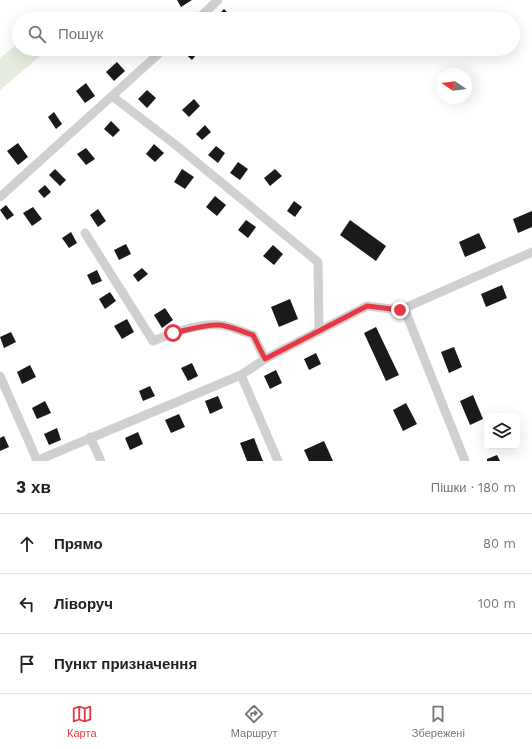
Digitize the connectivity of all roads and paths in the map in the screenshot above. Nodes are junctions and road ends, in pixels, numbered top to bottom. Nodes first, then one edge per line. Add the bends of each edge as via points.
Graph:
1 (218, 0) edge
2 (205, 12) edge
3 (156, 56) edge
4 (112, 96) junction
5 (0, 197) edge
6 (85, 233) dead end
7 (532, 252) edge
8 (404, 308) junction
9 (319, 331) junction
10 (265, 359) junction
11 (241, 375) junction
12 (0, 376) edge
13 (90, 437) junction
14 (37, 461) edge
15 (101, 461) edge
16 (278, 461) edge
17 (465, 461) edge

1 - 2 street
3 - 4 street
4 - 5 street
4 - 9 street via 318,262
6 - 10 street via 153,341 173,333 220,325 253,335
7 - 8 street
8 - 9 street via 400,310 367,306
8 - 17 street
9 - 10 street
10 - 11 street
11 - 13 street
11 - 16 street
12 - 14 street
13 - 14 street
13 - 15 street

